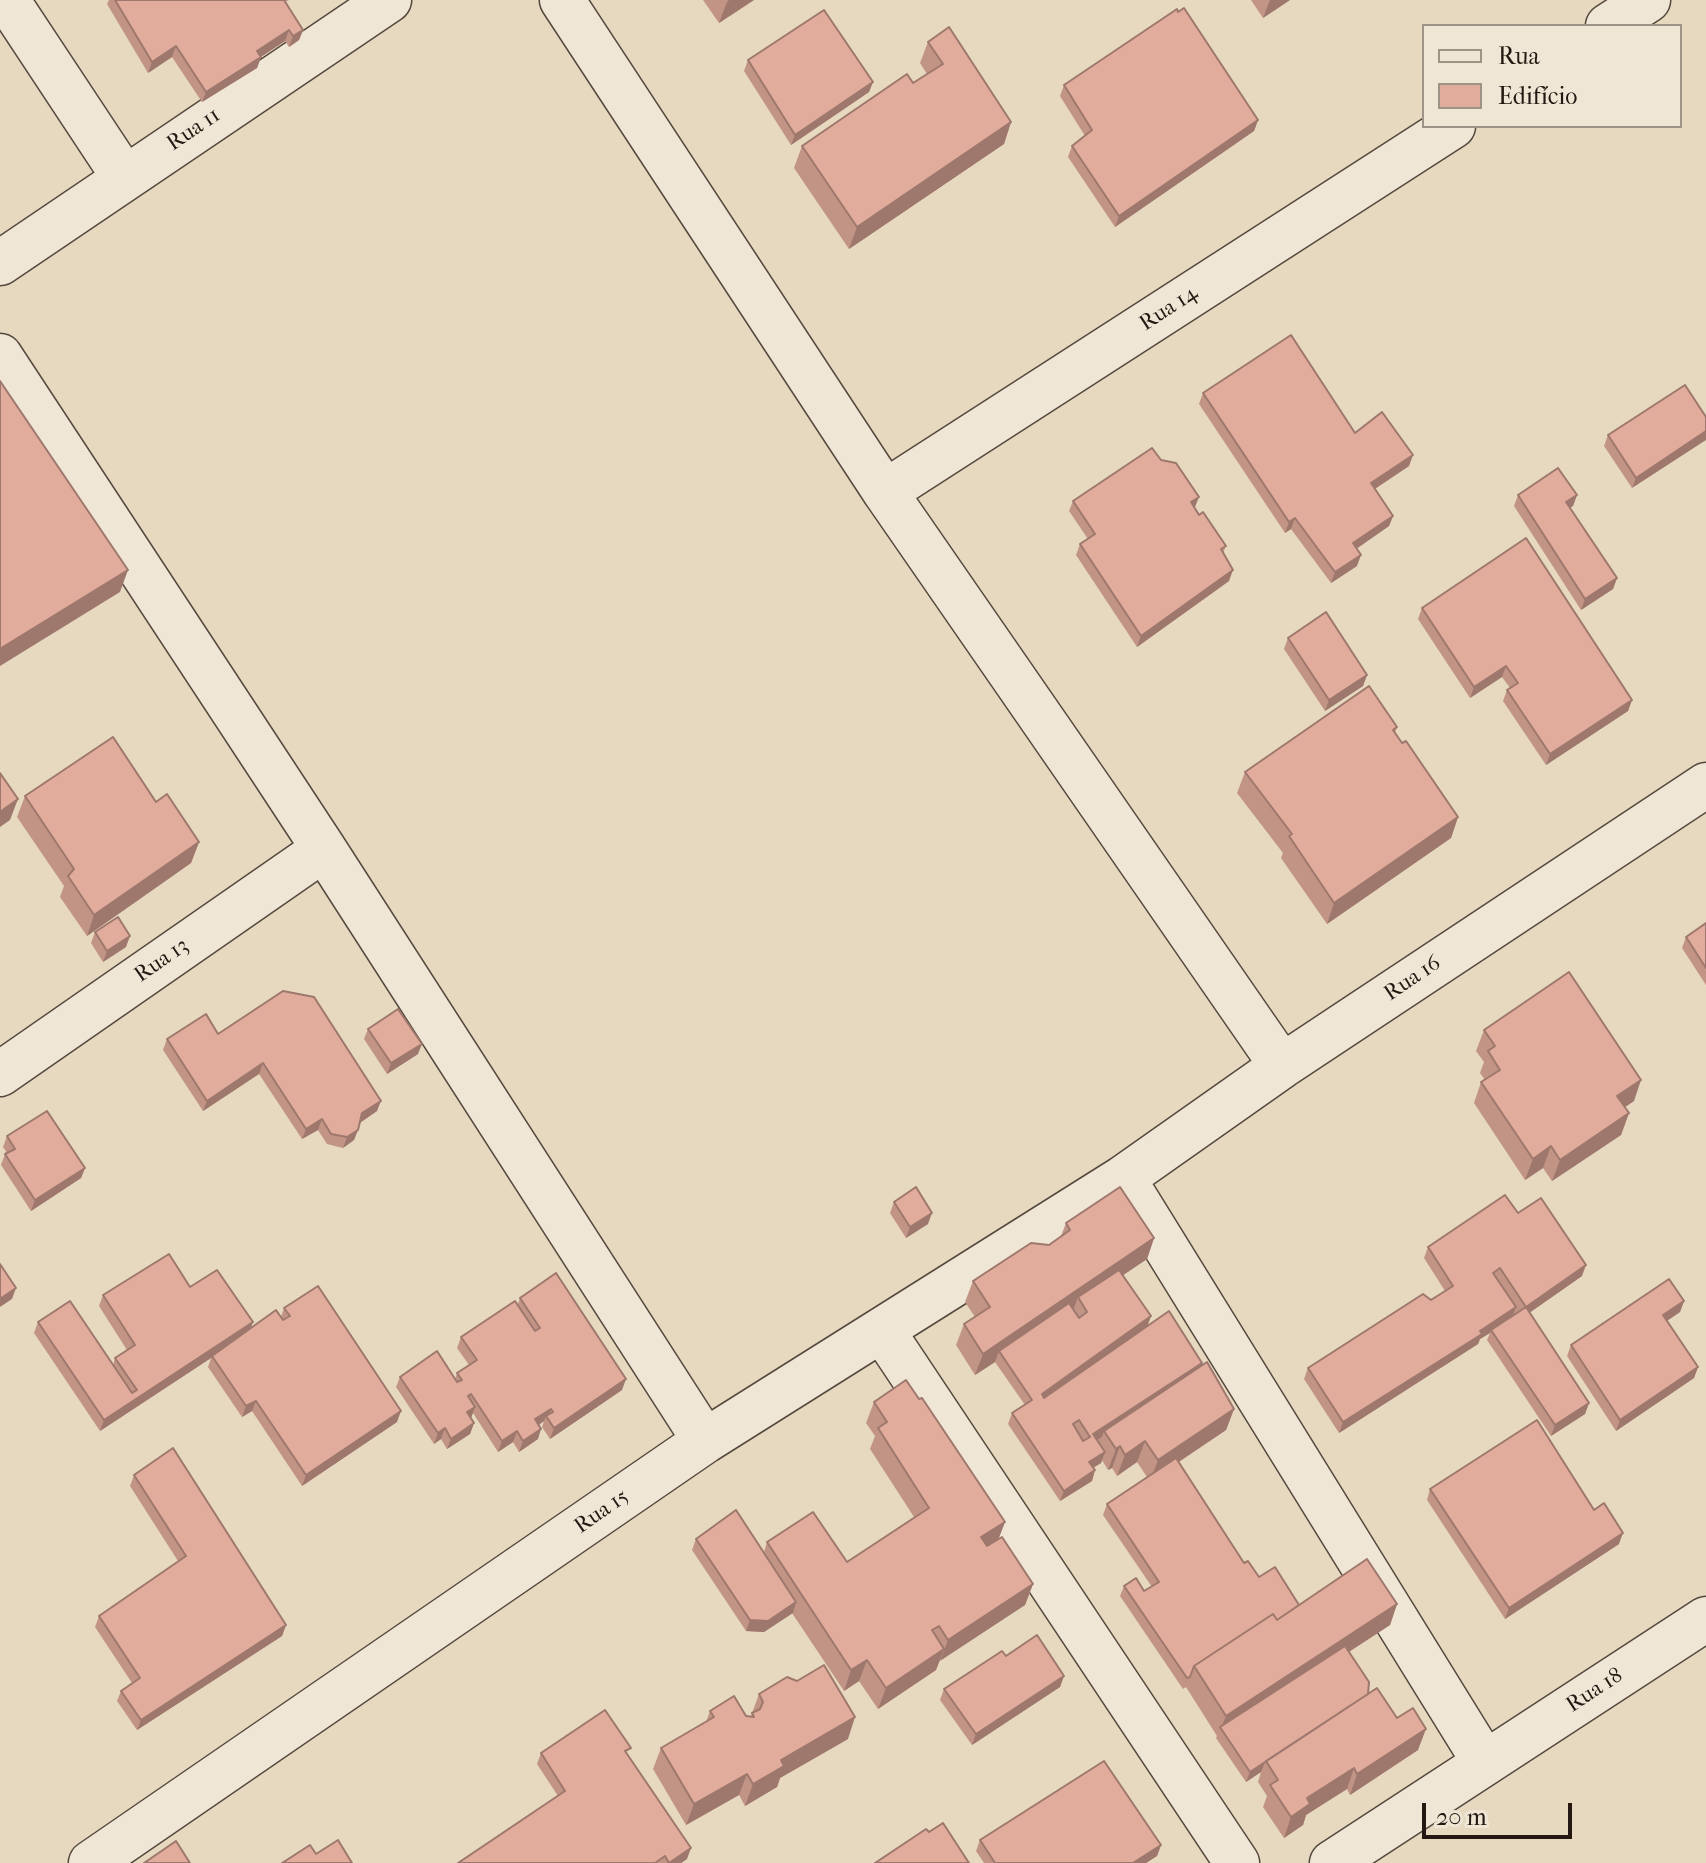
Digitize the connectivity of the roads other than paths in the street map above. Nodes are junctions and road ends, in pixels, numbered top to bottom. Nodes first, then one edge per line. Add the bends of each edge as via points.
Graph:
1 (7, 0) edge
2 (562, 0) edge
3 (1648, 0) edge
4 (361, 7) edge
5 (1611, 24) edge
6 (1450, 128) edge
7 (124, 177) junction
8 (0, 263) edge
9 (0, 356) edge
10 (885, 492) junction
11 (1706, 785) edge
12 (324, 849) junction
13 (1282, 1066) junction
14 (0, 1074) edge
15 (1123, 1178) junction
16 (882, 1330) junction
17 (705, 1441) junction
18 (1706, 1619) edge
19 (1485, 1763) junction
20 (91, 1863) edge
21 (1237, 1863) edge
22 (1332, 1863) edge

1 - 7 street
2 - 10 street
3 - 5 street
4 - 7 street, Rua 11
6 - 10 street, Rua 14
7 - 8 street, Rua 11
9 - 12 street
10 - 13 street
11 - 13 street, Rua 16
12 - 14 street, Rua 13
12 - 17 street
13 - 15 street, Rua 16
15 - 16 street, Rua 15
15 - 19 street
16 - 17 street, Rua 15
16 - 21 street
17 - 20 street, Rua 15
18 - 19 street, Rua 18
19 - 22 street, Rua 18

